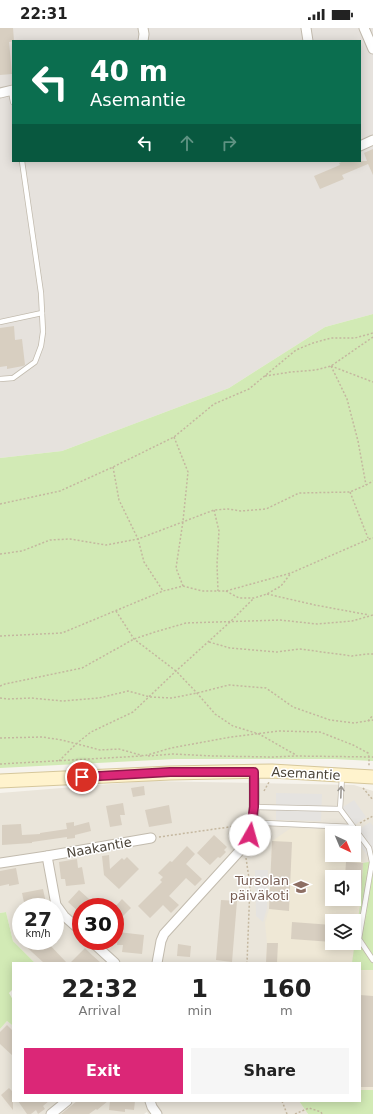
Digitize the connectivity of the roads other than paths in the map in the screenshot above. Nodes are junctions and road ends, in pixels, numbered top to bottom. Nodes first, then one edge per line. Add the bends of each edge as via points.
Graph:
1 (143, 28) edge
2 (306, 28) edge
3 (364, 28) edge
4 (143, 40) edge
5 (308, 40) edge
6 (373, 49) edge
7 (12, 90) edge
8 (0, 93) edge
9 (373, 140) edge
10 (361, 146) edge
11 (22, 162) edge
12 (42, 313) junction
13 (0, 322) edge
14 (0, 379) edge
15 (254, 772) junction
16 (342, 775) junction
17 (373, 777) edge
18 (0, 781) edge
19 (254, 807) junction
20 (340, 809) junction
21 (265, 823) dead end
22 (331, 826) edge
23 (352, 826) edge
24 (151, 838) road end
25 (361, 838) edge
26 (47, 856) junction
27 (0, 862) edge
28 (72, 924) edge
29 (101, 950) edge
30 (373, 960) edge
31 (114, 962) edge
32 (157, 962) edge
33 (66, 1102) edge
34 (150, 1102) edge
35 (51, 1114) edge
36 (157, 1114) edge

1 - 4 street
2 - 5 street
3 - 6 street
7 - 8 street
9 - 10 street
11 - 12 lane
12 - 13 lane
12 - 14 lane via 41,346 34,362 13,378
15 - 16 main road, Asemantie
15 - 18 main road, Asemantie via 170,772
15 - 19 street
16 - 17 main road, Asemantie
20 -> 16 lane
19 - 20 lane
19 - 32 street via 250,835 245,845 164,934
20 - 23 lane
21 - 22 lane
24 - 26 street, Naakantie
25 - 30 lane via 369,848 372,862 359,939
26 - 27 street, Naakantie
26 - 28 street via 56,905
29 - 31 street
33 - 35 street
34 - 36 street

